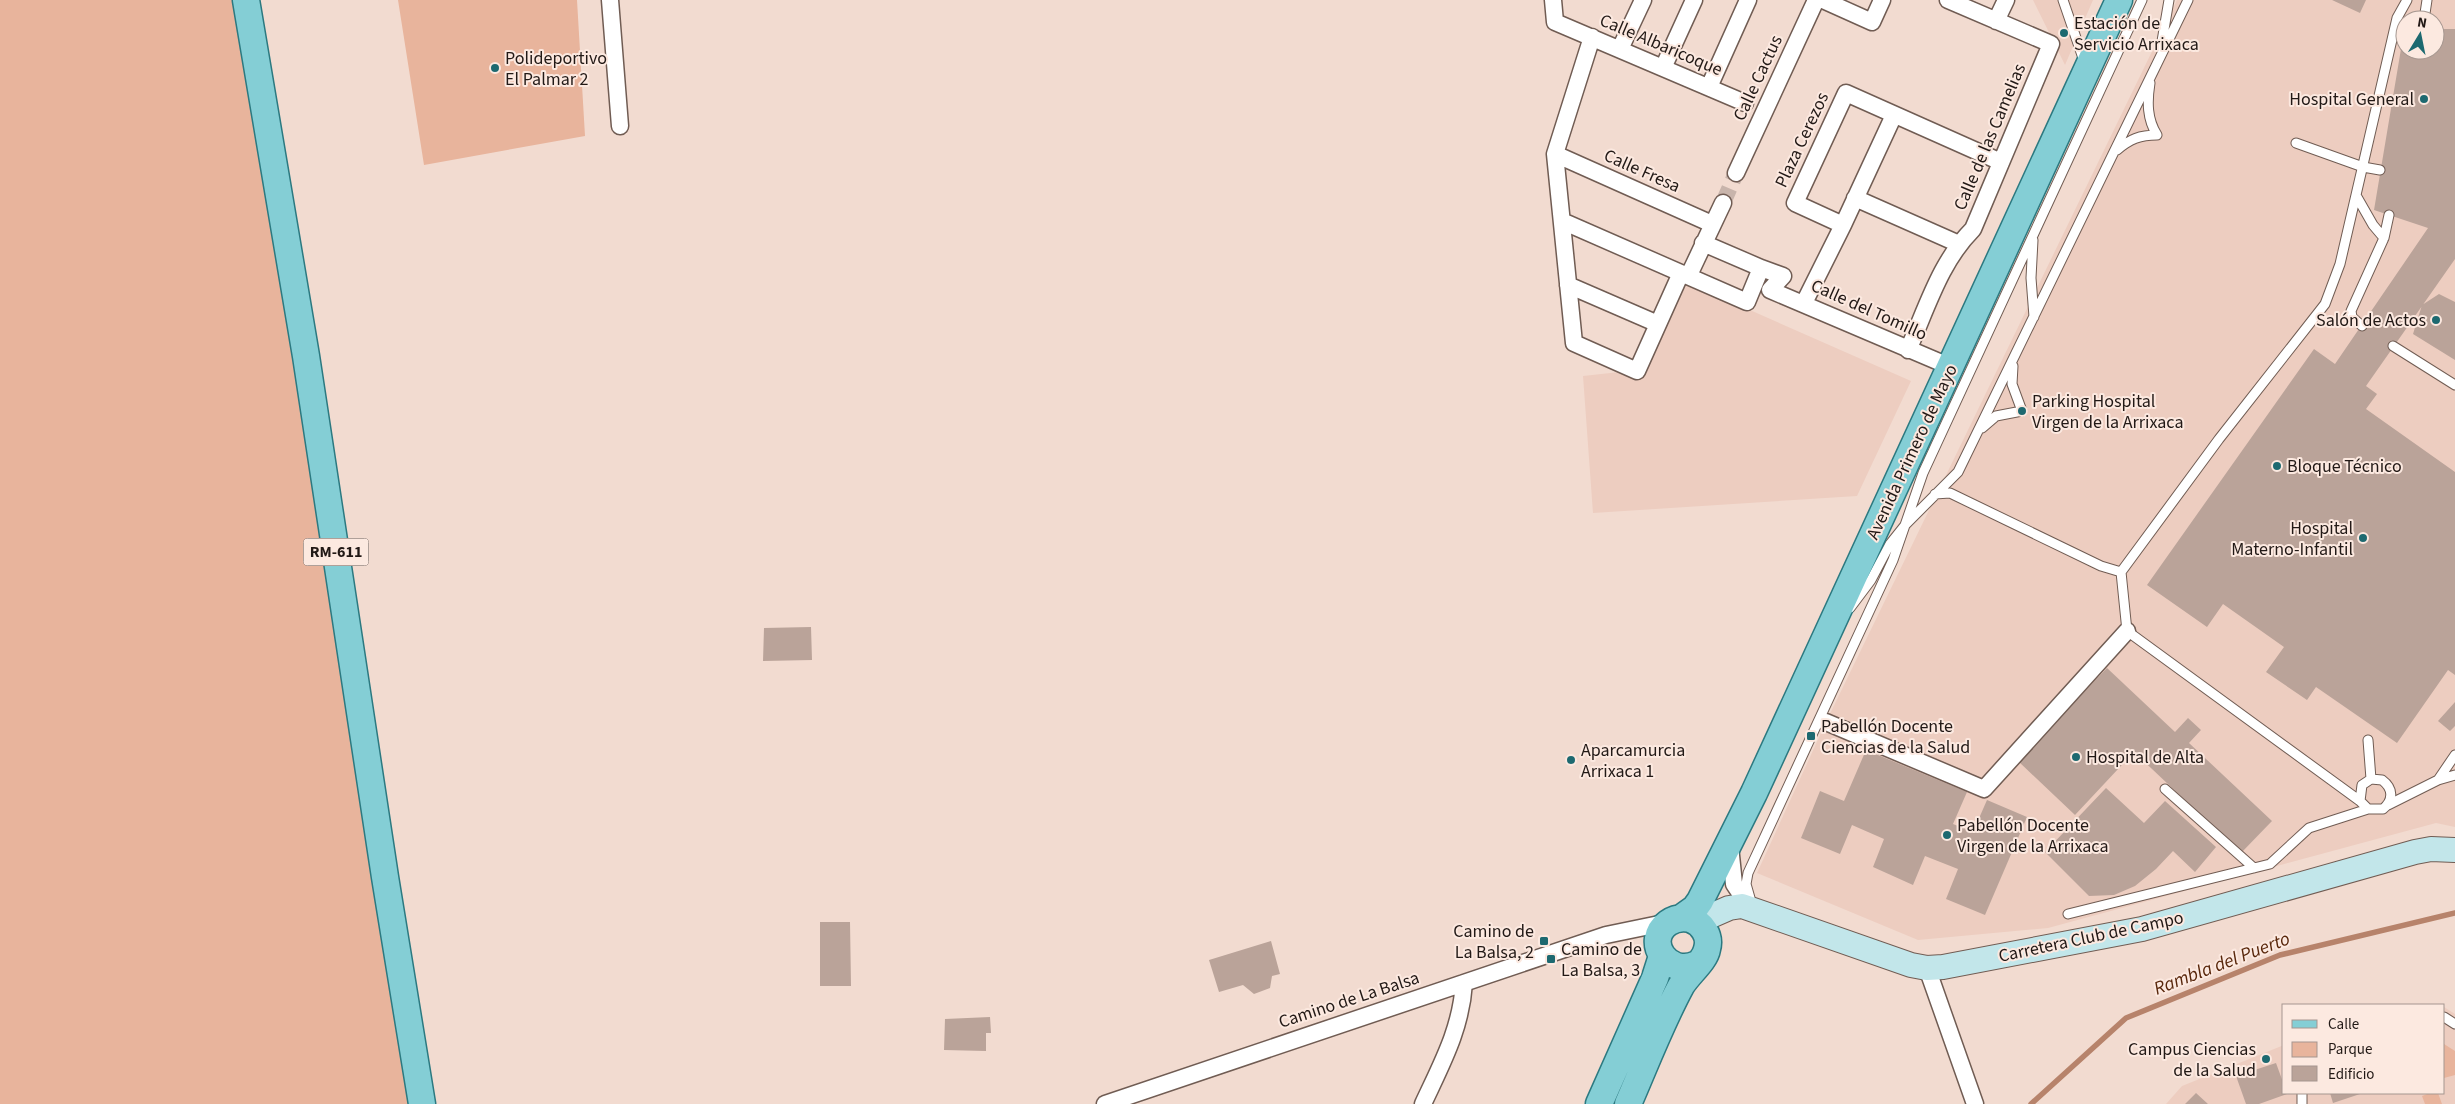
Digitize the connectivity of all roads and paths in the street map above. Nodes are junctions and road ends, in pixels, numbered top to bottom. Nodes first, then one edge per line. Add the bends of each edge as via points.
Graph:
1 (246, 0) edge
2 (610, 0) edge
3 (1553, 0) edge
4 (1643, 0) edge
5 (1694, 0) edge
6 (1748, 0) edge
7 (1816, 0) edge
8 (1824, 0) edge
9 (1882, 0) edge
10 (1948, 0) edge
11 (2006, 0) edge
12 (2063, 0) edge
13 (2119, 0) edge
14 (2142, 0) edge
15 (2169, 0) edge
16 (2188, 0) edge
17 (2408, 0) edge
18 (1996, 21) junction
19 (1592, 37) junction
20 (1620, 49) junction
21 (2159, 58) junction
22 (1663, 68) junction
23 (2087, 71) junction
24 (2152, 74) junction
25 (1709, 87) junction
26 (1745, 103) dead end
27 (1894, 115) junction
28 (620, 126) dead end
29 (2296, 143) dead end
30 (2114, 151) junction
31 (1556, 154) junction
32 (2001, 162) junction
33 (2362, 167) junction
34 (2380, 170) dead end
35 (1736, 173) tunnel mouth
36 (2036, 197) junction
37 (2357, 197) junction
38 (1855, 198) junction
39 (1723, 203) tunnel mouth
40 (2389, 215) dead end
41 (1562, 221) junction
42 (1712, 224) junction
43 (1843, 225) junction
44 (2033, 234) junction
45 (2384, 238) junction
46 (1703, 243) junction
47 (1959, 244) junction
48 (1761, 268) junction
49 (1685, 274) junction
50 (1568, 285) junction
51 (1804, 303) junction
52 (2034, 317) junction
53 (1658, 324) junction
54 (2362, 326) dead end
55 (2394, 346) dead end
56 (1908, 350) junction
57 (2016, 354) junction
58 (1951, 367) junction
59 (2455, 385) edge
60 (1976, 436) junction
61 (1956, 474) junction
62 (1934, 494) junction
63 (1957, 496) junction
64 (1906, 524) junction
65 (2121, 572) junction
66 (1830, 629) junction
67 (2127, 631) junction
68 (1826, 722) dead end
69 (2368, 740) dead end
70 (2455, 755) edge
71 (2455, 775) edge
72 (2371, 779) junction
73 (2438, 780) junction
74 (2165, 790) dead end
75 (2360, 801) junction
76 (2388, 806) junction
77 (2368, 809) junction
78 (1732, 836) junction
79 (2455, 850) edge
80 (2254, 868) junction
81 (1750, 910) junction
82 (2068, 914) dead end
83 (1694, 927) junction
84 (1606, 935) junction
85 (1660, 952) junction
86 (1927, 968) junction
87 (1464, 983) junction
88 (1111, 1103) edge
89 (422, 1104) edge
90 (1423, 1104) edge
91 (1599, 1104) edge
92 (1628, 1104) edge
93 (1975, 1104) edge

1 - 89 main road, RM-611 via 306,356
2 - 28 street
3 - 19 street, Calle Albaricoque via 1554,22
4 - 20 street
5 - 22 street
6 - 25 street
7 - 35 street, Calle Cactus
8 - 9 street via 1872,22
10 - 18 street
11 - 18 street
12 - 23 lane
13 - 23 main road, Avenida Primero de Mayo
14 - 44 lane
15 - 21 lane
16 - 21 lane
17 - 33 lane via 2398,18
18 - 32 street, Calle de las Camelias via 2051,44
19 - 20 street, Calle Albaricoque
19 - 31 street
20 - 22 street, Calle Albaricoque
21 - 24 lane
22 - 25 street, Calle Albaricoque
23 - 36 main road, Avenida Primero de Mayo
24 - 30 lane
24 - 30 lane via 2149,123 2157,135 2141,135
25 - 26 street, Calle Albaricoque
27 - 32 street
27 - 38 street
27 - 43 street, Plaza Cerezos via 1846,93 1795,203
29 - 33 lane
30 - 52 lane
31 - 41 street
31 - 42 street, Calle Fresa
32 - 47 street, Calle de las Camelias via 1973,229
33 - 34 lane
33 - 37 lane
36 - 44 lane
36 - 58 main road, Avenida Primero de Mayo
37 - 45 lane via 2372,225
37 - 65 lane via 2340,264 2324,304 2219,438
38 - 43 street
38 - 47 street
39 - 42 street
40 - 45 lane
41 - 49 street
41 - 50 street
42 - 46 street
43 - 51 street
44 - 52 lane via 2031,278
44 - 64 lane via 1923,473
45 - 54 lane via 2351,311 2352,318
46 - 48 street
46 - 49 street
47 - 56 street, Calle de las Camelias via 1947,260
48 - 49 street via 1748,302
48 - 51 street, Calle del Tomillo via 1783,276 1770,290
49 - 53 street
50 - 53 street
50 - 53 street via 1574,343 1636,371
51 - 56 street, Calle del Tomillo
52 - 57 lane
55 - 59 lane
56 - 58 street, Calle del Tomillo
57 - 60 lane
57 - 60 lane via 2012,384 2022,411 1996,416
58 - 66 main road, Avenida Primero de Mayo
60 - 61 lane
61 - 62 lane
61 - 63 lane via 1954,490
62 - 63 lane
62 - 64 lane
63 - 65 lane via 2101,566
64 - 66 lane via 1885,551 1861,595
64 - 81 lane via 1748,872 1746,884 1750,899 1758,908
65 - 67 lane
66 - 78 main road, Avenida Primero de Mayo
67 - 68 street via 1984,789
67 - 75 lane
69 - 72 lane
70 - 73 lane
71 - 73 lane
72 - 75 lane via 2362,785
72 - 76 lane via 2382,780 2390,788
73 - 76 lane
74 - 80 lane
75 - 77 lane
76 - 77 lane via 2378,811
77 - 80 lane via 2309,828 2270,864
78 - 81 street via 1733,878
78 - 83 main road, Avenida Primero de Mayo
79 - 86 street, Carretera Club de Campo via 2415,852 2123,933
80 - 82 lane
81 - 83 street
81 - 86 street, Carretera Club de Campo
83 - 84 street, Camino de La Balsa
83 - 85 main road via 1661,931
83 - 85 main road via 1684,968 1671,965
83 - 92 main road via 1680,988
84 - 85 street, Camino de La Balsa via 1634,938
84 - 87 street, Camino de La Balsa
85 - 91 main road via 1655,978
86 - 93 street
87 - 88 street, Camino de La Balsa
87 - 90 street via 1462,1009 1455,1034

